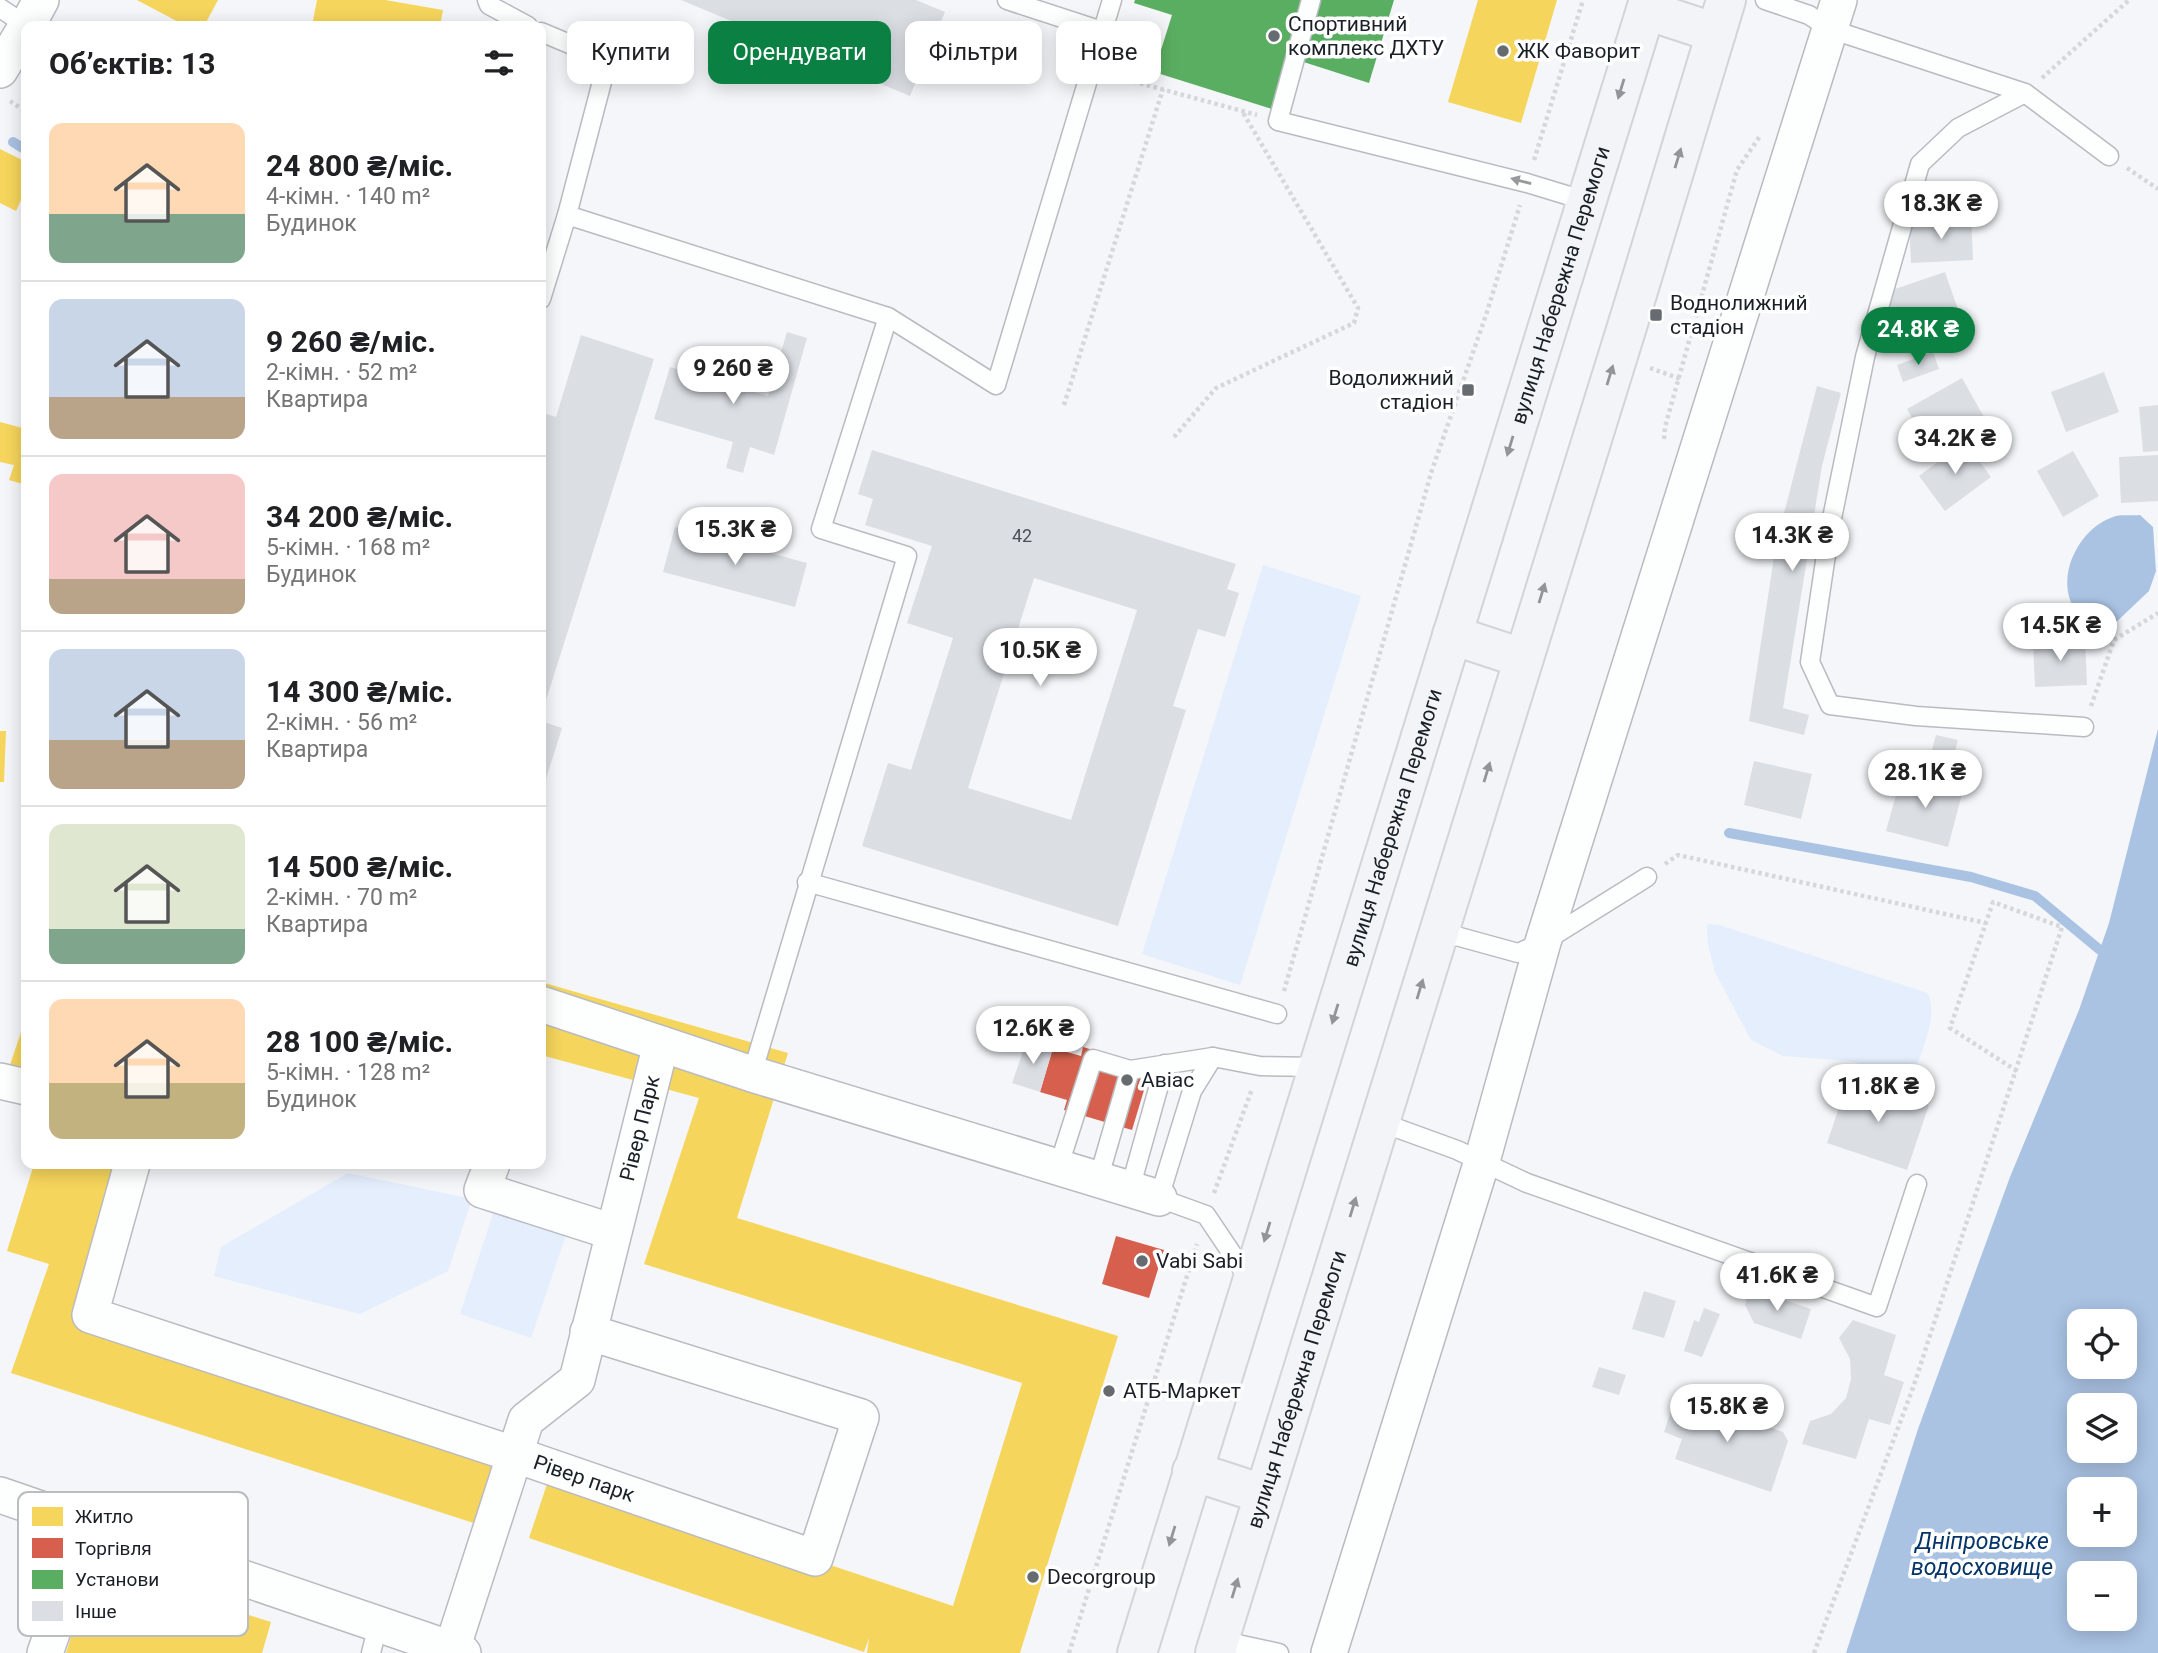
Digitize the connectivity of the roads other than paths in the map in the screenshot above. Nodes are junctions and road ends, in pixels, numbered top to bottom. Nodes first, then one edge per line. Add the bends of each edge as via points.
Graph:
1 (41, 0) edge
2 (487, 0) edge
3 (1007, 0) edge
4 (1112, 0) edge
5 (1311, 0) edge
6 (1765, 0) edge
7 (1648, 5) edge
8 (0, 8) edge
9 (1834, 14) edge
10 (1721, 17) edge
11 (30, 21) edge
12 (519, 21) edge
13 (1071, 21) edge
14 (1105, 21) edge
15 (21, 22) edge
16 (546, 34) edge
17 (21, 36) edge
18 (0, 70) edge
19 (1086, 84) edge
20 (2025, 93) junction
21 (2109, 156) road end
22 (1586, 201) junction
23 (567, 215) junction
24 (546, 264) edge
25 (888, 317) junction
26 (1452, 635) junction
27 (1522, 658) junction
28 (2084, 727) road end
29 (1647, 877) road end
30 (807, 882) junction
31 (1438, 931) junction
32 (1544, 942) junction
33 (546, 1006) edge
34 (1277, 1014) road end
35 (661, 1044) junction
36 (1213, 1057) junction
37 (1165, 1064) junction
38 (1318, 1068) junction
39 (1130, 1070) junction
40 (752, 1074) junction
41 (0, 1081) edge
42 (21, 1086) edge
43 (1380, 1122) junction
44 (1482, 1161) junction
45 (1058, 1168) junction
46 (131, 1169) edge
47 (490, 1169) edge
48 (1917, 1184) dead end
49 (1129, 1189) junction
50 (615, 1222) junction
51 (1252, 1283) junction
52 (589, 1332) junction
53 (513, 1454) junction
54 (1192, 1471) junction
55 (1263, 1494) junction
56 (0, 1495) edge
57 (18, 1501) edge
58 (248, 1586) edge
59 (51, 1636) edge
60 (391, 1641) edge
61 (1217, 1647) edge
62 (458, 1651) edge
63 (45, 1653) edge
64 (1137, 1653) edge
65 (1279, 1653) edge
66 (1329, 1653) edge

1 - 11 street
2 - 12 lane
3 - 13 lane
4 - 14 lane
22 -> 5 lane via 1278,121
6 - 9 lane via 1809,15
7 - 10 main road
7 -> 22 main road, вулиця Набережна Перемоги
8 - 15 lane
9 - 20 lane
9 - 32 street
27 -> 10 main road, вулиця Набережна Перемоги
16 - 23 lane via 572,46 604,74
17 - 18 street
19 - 25 lane via 996,385
20 - 21 lane
20 - 28 lane via 1958,128 1920,164 1865,356 1830,528 1810,662 1830,705 1916,716
22 -> 26 main road, вулиця Набережна Перемоги
23 - 24 lane
23 - 25 lane
25 - 30 lane via 821,529 906,556
26 - 27 main road
26 -> 38 main road, вулиця Набережна Перемоги
31 -> 27 main road, вулиця Набережна Перемоги
29 - 32 lane
30 - 34 lane
30 - 40 lane
31 - 32 lane via 1518,953
43 -> 31 main road, вулиця Набережна Перемоги
32 - 44 street
33 - 35 street
35 - 40 street
35 - 50 street, Рівер Парк
36 - 37 lane
36 - 38 lane via 1260,1066
36 - 49 lane
37 - 39 lane
37 - 49 lane
38 -> 51 main road, вулиця Набережна Перемоги
39 - 45 lane via 1093,1059
39 - 49 lane
40 - 45 street
41 - 42 street
43 - 44 lane
55 -> 43 main road, вулиця Набережна Перемоги
44 - 48 lane via 1527,1183 1877,1307
44 - 66 street
45 - 49 street
46 - 53 street, Рівер парк via 90,1315
47 - 50 street via 482,1190
49 - 51 lane via 1206,1215
50 - 52 street, Рівер Парк
51 - 54 main road, вулиця Набережна Перемоги
52 - 53 street, Рівер Парк via 577,1380 526,1420
52 - 53 street, Рівер парк via 861,1417 815,1558
53 - 62 street, Рівер Парк
54 - 55 main road
54 -> 64 main road, вулиця Набережна Перемоги
61 -> 55 main road, вулиця Набережна Перемоги
56 - 57 street
58 - 60 street
59 - 63 street
60 - 62 street
61 - 65 lane

